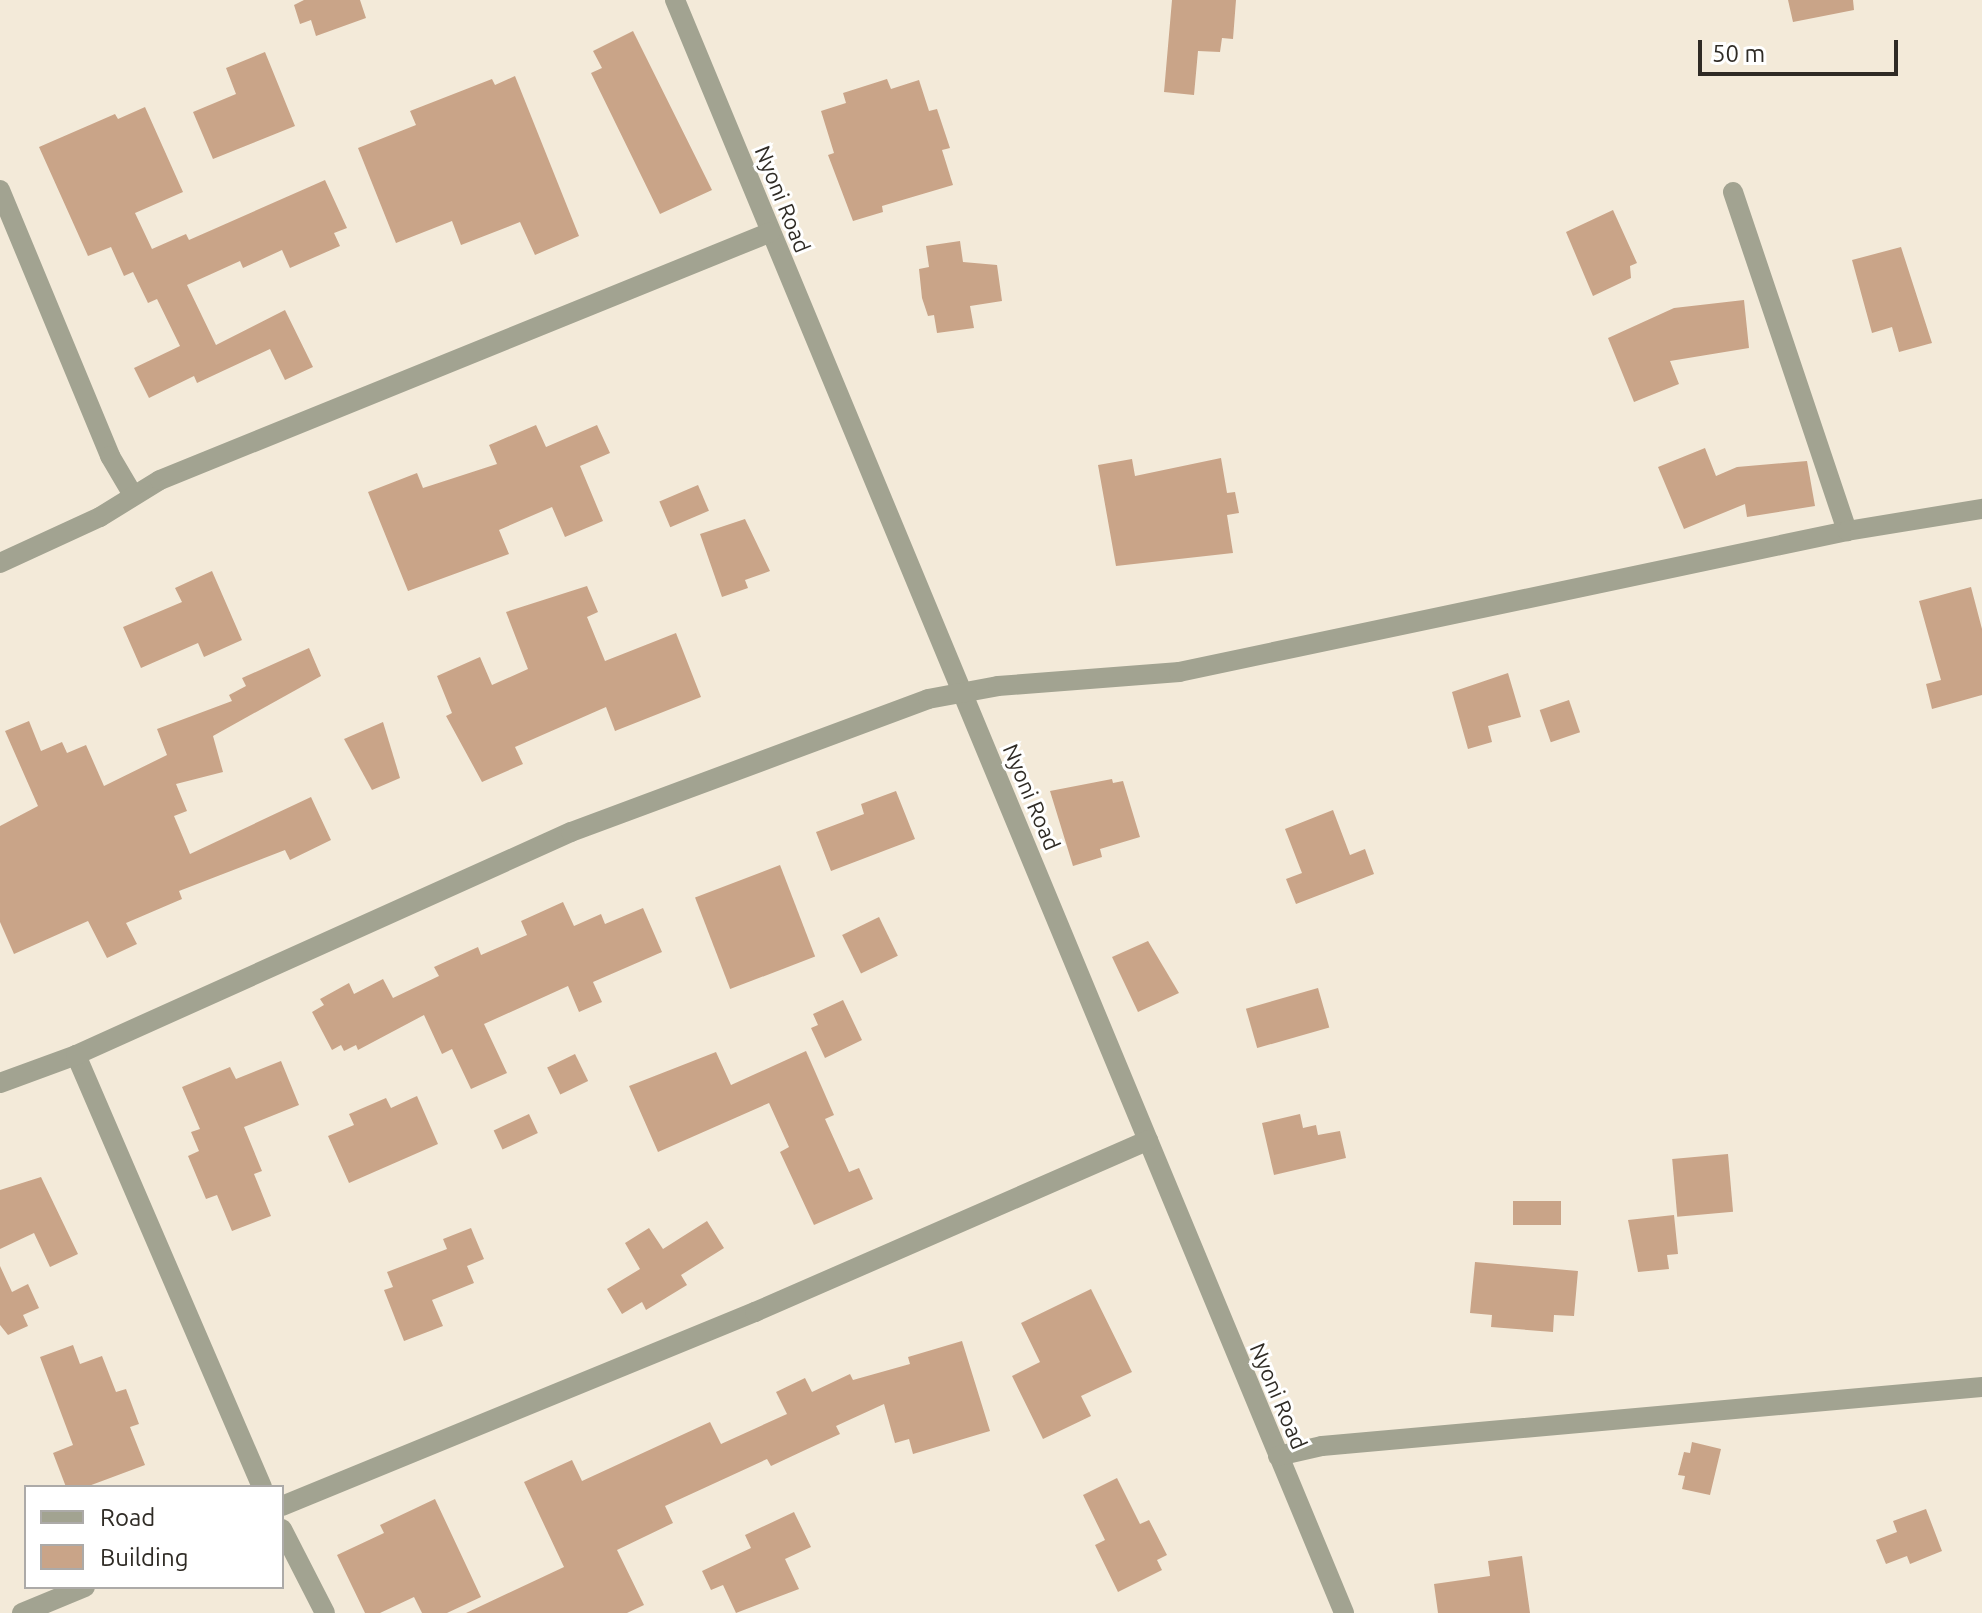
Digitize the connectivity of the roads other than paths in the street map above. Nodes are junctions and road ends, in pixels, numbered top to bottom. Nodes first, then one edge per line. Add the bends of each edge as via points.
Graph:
1 (675, 0) edge
2 (0, 190) edge
3 (1733, 192) dead end
4 (771, 232) junction
5 (133, 495) junction
6 (1982, 509) edge
7 (1847, 531) junction
8 (0, 563) edge
9 (962, 692) junction
10 (76, 1055) junction
11 (0, 1083) edge
12 (1148, 1140) junction
13 (1982, 1387) edge
14 (1278, 1456) junction
15 (261, 1485) edge
16 (284, 1505) edge
17 (284, 1533) edge
18 (80, 1589) edge
19 (22, 1613) edge
20 (325, 1613) edge
21 (1344, 1613) edge

1 - 4 street, Nyoni Road
2 - 5 street via 110,456
3 - 7 street
4 - 5 street
4 - 9 street, Nyoni Road
5 - 8 street via 100,517
6 - 7 street
7 - 9 street via 1179,672
9 - 10 street via 928,699 571,832
9 - 12 street, Nyoni Road
10 - 11 street
10 - 15 street
12 - 14 street, Nyoni Road
12 - 16 street via 740,1318
13 - 14 street via 1322,1446
14 - 21 street, Nyoni Road
17 - 20 street
18 - 19 street

